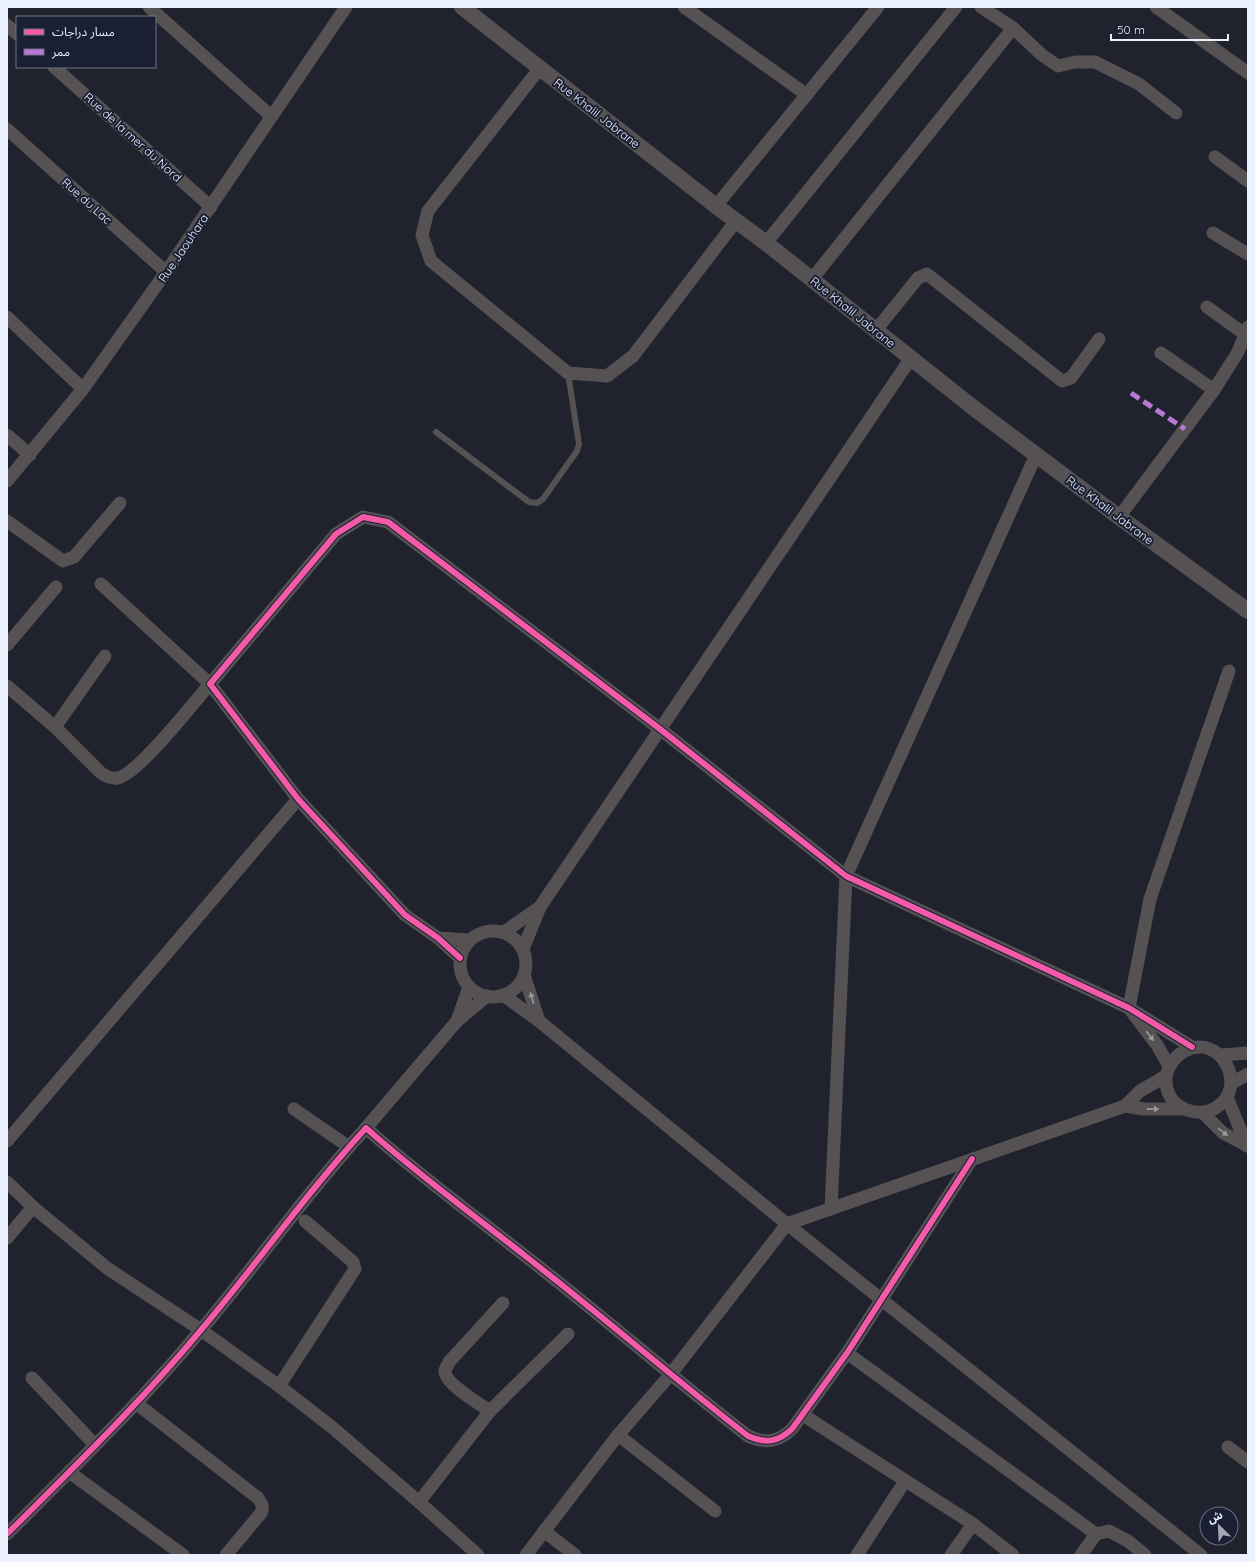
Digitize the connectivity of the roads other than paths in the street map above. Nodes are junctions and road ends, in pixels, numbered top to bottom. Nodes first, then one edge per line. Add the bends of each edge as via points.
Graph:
1 (149, 7) edge
2 (346, 7) edge
3 (462, 7) edge
4 (684, 7) edge
5 (878, 7) edge
6 (956, 7) edge
7 (981, 7) edge
8 (1156, 7) edge
9 (7, 25) edge
10 (1013, 28) junction
11 (16, 33) edge
12 (55, 68) edge
13 (540, 68) junction
14 (1248, 73) edge
15 (807, 95) junction
16 (1176, 113) dead end
17 (271, 116) junction
18 (7, 129) edge
19 (1215, 157) dead end
20 (1248, 181) edge
21 (716, 206) junction
22 (211, 207) junction
23 (736, 222) junction
24 (1213, 233) dead end
25 (766, 243) junction
26 (1248, 254) edge
27 (166, 272) junction
28 (812, 279) junction
29 (1207, 307) dead end
30 (7, 318) edge
31 (876, 330) junction
32 (1247, 331) edge
33 (1099, 339) dead end
34 (1161, 353) dead end
35 (911, 358) junction
36 (568, 373) junction
37 (83, 389) junction
38 (1214, 390) junction
39 (436, 432) dead end
40 (7, 435) edge
41 (30, 455) junction
42 (1036, 455) junction
43 (7, 481) edge
44 (120, 503) dead end
45 (1119, 517) junction
46 (7, 521) edge
47 (101, 584) dead end
48 (56, 587) dead end
49 (1248, 611) edge
50 (7, 645) edge
51 (105, 656) dead end
52 (1229, 671) dead end
53 (210, 684) junction
54 (7, 686) edge
55 (55, 727) junction
56 (660, 730) junction
57 (298, 800) junction
58 (846, 876) junction
59 (540, 907) junction
60 (504, 932) junction
61 (438, 938) junction
62 (469, 940) junction
63 (523, 949) junction
64 (460, 958) junction
65 (524, 975) junction
66 (469, 987) junction
67 (503, 995) junction
68 (487, 996) junction
69 (1129, 1008) junction
70 (457, 1021) junction
71 (539, 1022) junction
72 (1192, 1047) junction
73 (1248, 1053) edge
74 (1221, 1055) junction
75 (1167, 1071) junction
76 (1248, 1074) edge
77 (1232, 1083) junction
78 (1227, 1097) junction
79 (1125, 1106) junction
80 (294, 1109) dead end
81 (1182, 1109) junction
82 (1202, 1113) junction
83 (366, 1128) junction
84 (7, 1141) edge
85 (1248, 1146) edge
86 (349, 1147) junction
87 (972, 1159) junction
88 (7, 1182) edge
89 (33, 1207) junction
90 (831, 1209) junction
91 (305, 1221) dead end
92 (788, 1224) junction
93 (7, 1238) edge
94 (882, 1300) junction
95 (503, 1303) dead end
96 (201, 1330) junction
97 (568, 1334) dead end
98 (847, 1353) junction
99 (670, 1375) junction
100 (32, 1378) dead end
101 (279, 1386) junction
102 (136, 1403) junction
103 (490, 1411) junction
104 (803, 1415) junction
105 (618, 1435) junction
106 (95, 1445) junction
107 (1228, 1447) dead end
108 (1248, 1462) edge
109 (69, 1472) junction
110 (905, 1481) junction
111 (419, 1502) junction
112 (715, 1511) dead end
113 (973, 1524) junction
114 (544, 1531) junction
115 (7, 1534) edge
116 (1096, 1534) junction
117 (183, 1555) edge
118 (226, 1555) edge
119 (478, 1555) edge
120 (526, 1555) edge
121 (575, 1555) edge
122 (857, 1555) edge
123 (951, 1555) edge
124 (1013, 1555) edge
125 (1082, 1555) edge
126 (1145, 1555) edge
127 (1201, 1555) edge

1 - 17 street
2 - 17 street, Rue Jaouhara
3 - 13 street, Rue Khalil Jabrane
4 - 15 street
5 - 15 street
6 - 25 street
7 - 10 street
8 - 14 street
9 - 11 street
10 - 16 street via 1058,66 1075,62 1095,62 1139,84
10 - 28 street
12 - 22 street, Rue de la mer du Nord
13 - 21 street, Rue Khalil Jabrane
13 - 36 street via 428,211 422,235 431,261
15 - 21 street
17 - 22 street, Rue Jaouhara
18 - 27 street, Rue du Lac
19 - 20 street
21 - 23 street, Rue Khalil Jabrane
22 - 27 street, Rue Jaouhara
23 - 25 street, Rue Khalil Jabrane
23 - 36 street via 633,356 607,376
24 - 26 street
25 - 28 street, Rue Khalil Jabrane
27 - 37 street, Rue Jaouhara
28 - 31 street, Rue Khalil Jabrane
29 - 32 street
30 - 37 street
31 - 33 street via 918,278 926,274 1062,381 1071,378
31 - 35 street, Rue Khalil Jabrane
32 - 38 street via 1238,352
34 - 38 street
35 - 42 street, Rue Khalil Jabrane
35 - 56 street
36 - 39 lane via 579,444 577,451 543,499 537,503 530,502
37 - 41 street, Rue Jaouhara
38 - 45 street
40 - 41 street
41 - 43 street, Rue Jaouhara
42 - 45 street, Rue Khalil Jabrane
42 - 58 street
44 - 46 street via 74,557 63,561
45 - 49 street, Rue Khalil Jabrane
47 - 53 street
48 - 50 street
51 - 55 street
52 - 69 street via 1150,899
53 - 55 street via 157,746 126,775 117,778 108,777 100,772
53 - 56 street via 336,534 363,516 388,522
53 - 57 street
54 - 55 street
56 - 58 street
56 - 59 street
57 - 61 street via 405,915
57 - 84 street
58 - 69 street
58 - 90 street
59 - 60 street
59 - 63 street
60 - 62 street via 486,931
60 - 63 street
61 - 62 street
61 - 64 street
62 - 64 street
63 - 65 street via 526,962
64 - 66 street via 461,973
65 - 67 street via 516,987
71 -> 65 street
66 - 68 street
66 - 70 street
67 - 68 street
67 - 71 street
68 - 70 street
69 - 72 street
69 -> 75 street via 1157,1045
70 - 83 street
71 - 92 street
72 - 74 street via 1202,1046
72 - 75 street via 1180,1054
73 - 74 street
74 - 77 street via 1230,1068
75 - 79 street
75 - 81 street via 1167,1089
76 - 77 street
77 - 78 street
78 - 82 street via 1216,1108
78 - 85 street
79 -> 81 street via 1143,1109
79 - 87 street
80 - 86 street
81 - 82 street
82 -> 85 street via 1223,1133
83 - 86 street
83 - 99 street via 440,1191 525,1255
86 - 96 street
87 - 90 street
87 - 94 street
88 - 89 street
89 - 93 street
89 - 96 street via 107,1268
90 - 92 street
91 - 101 street via 353,1262 355,1269
92 - 94 street
92 - 99 street
94 - 98 street
94 - 127 street
95 - 103 street via 449,1362 445,1371 453,1385
96 - 101 street
96 - 102 street
97 - 103 street
98 - 104 street
98 - 116 street
99 - 104 street via 758,1441 772,1442 783,1437
99 - 105 street
100 - 106 street
101 - 111 street via 333,1428
102 - 106 street
102 - 118 street via 262,1503 261,1513
103 - 111 street
104 - 110 street
105 - 112 street
105 - 114 street
106 - 109 street
107 - 108 street
109 - 115 street
109 - 117 street
110 - 113 street
110 - 122 street
111 - 119 street
113 - 123 street
113 - 124 street
114 - 120 street
114 - 121 street
116 - 125 street
116 - 126 street via 1104,1531 1114,1533

